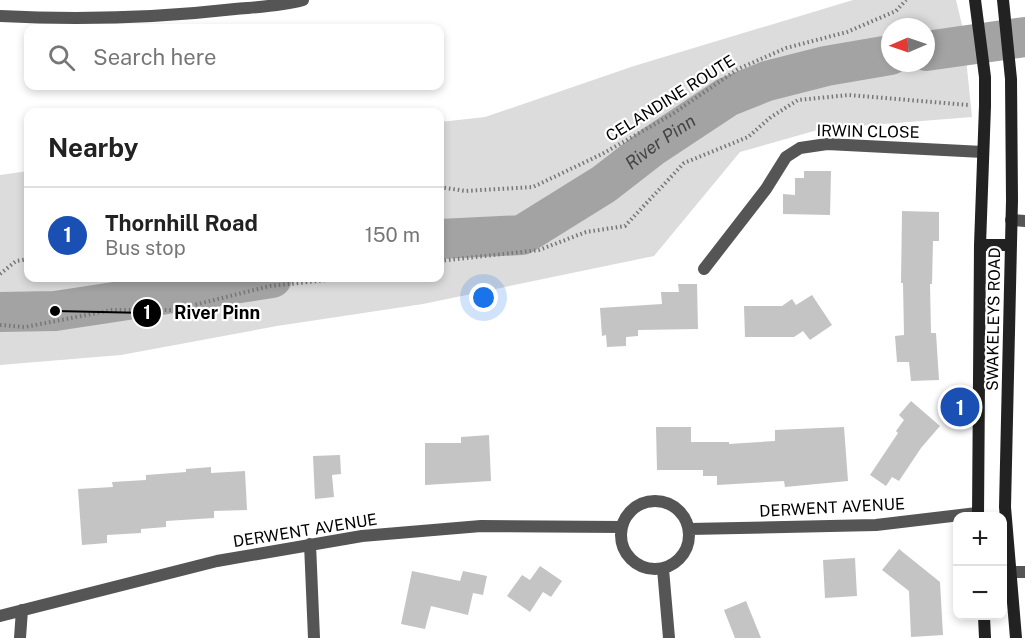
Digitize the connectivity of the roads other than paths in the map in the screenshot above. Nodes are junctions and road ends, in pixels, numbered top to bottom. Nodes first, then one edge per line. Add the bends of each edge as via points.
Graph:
1 (303, 0) edge
2 (975, 0) edge
3 (1003, 0) edge
4 (0, 16) edge
5 (983, 152) junction
6 (1011, 220) junction
7 (1025, 221) edge
8 (980, 245) junction
9 (1011, 245) junction
10 (704, 270) dead end
11 (977, 512) edge
12 (953, 517) edge
13 (622, 527) junction
14 (689, 529) junction
15 (310, 544) junction
16 (663, 569) junction
17 (1010, 572) junction
18 (1025, 572) edge
19 (22, 610) junction
20 (0, 616) edge
21 (984, 620) edge
22 (20, 638) edge
23 (314, 638) edge
24 (669, 638) edge
25 (985, 638) edge
26 (1016, 638) edge

1 - 4 street via 131,18
2 - 5 main road, SWAKELEYS ROAD via 985,77
3 - 6 main road, SWAKELEYS ROAD via 1011,79
5 - 8 main road, SWAKELEYS ROAD
5 - 10 street, IRWIN CLOSE via 827,144 800,148 786,158
6 - 7 street
6 - 9 main road, SWAKELEYS ROAD
8 - 9 main road
8 - 11 main road, SWAKELEYS ROAD
9 - 17 main road, SWAKELEYS ROAD via 1005,507
12 - 14 street, DERWENT AVENUE via 876,525
13 - 14 street via 635,507 658,501 679,510
13 - 15 street, DERWENT AVENUE via 481,526
13 - 16 street via 624,550 631,560 652,570
14 - 16 street via 685,552
15 - 19 street, DERWENT AVENUE via 217,561
15 - 23 street
16 - 24 street
17 - 18 street
17 - 26 main road, SWAKELEYS ROAD
19 - 20 street, DERWENT AVENUE
19 - 22 street
21 - 25 main road

